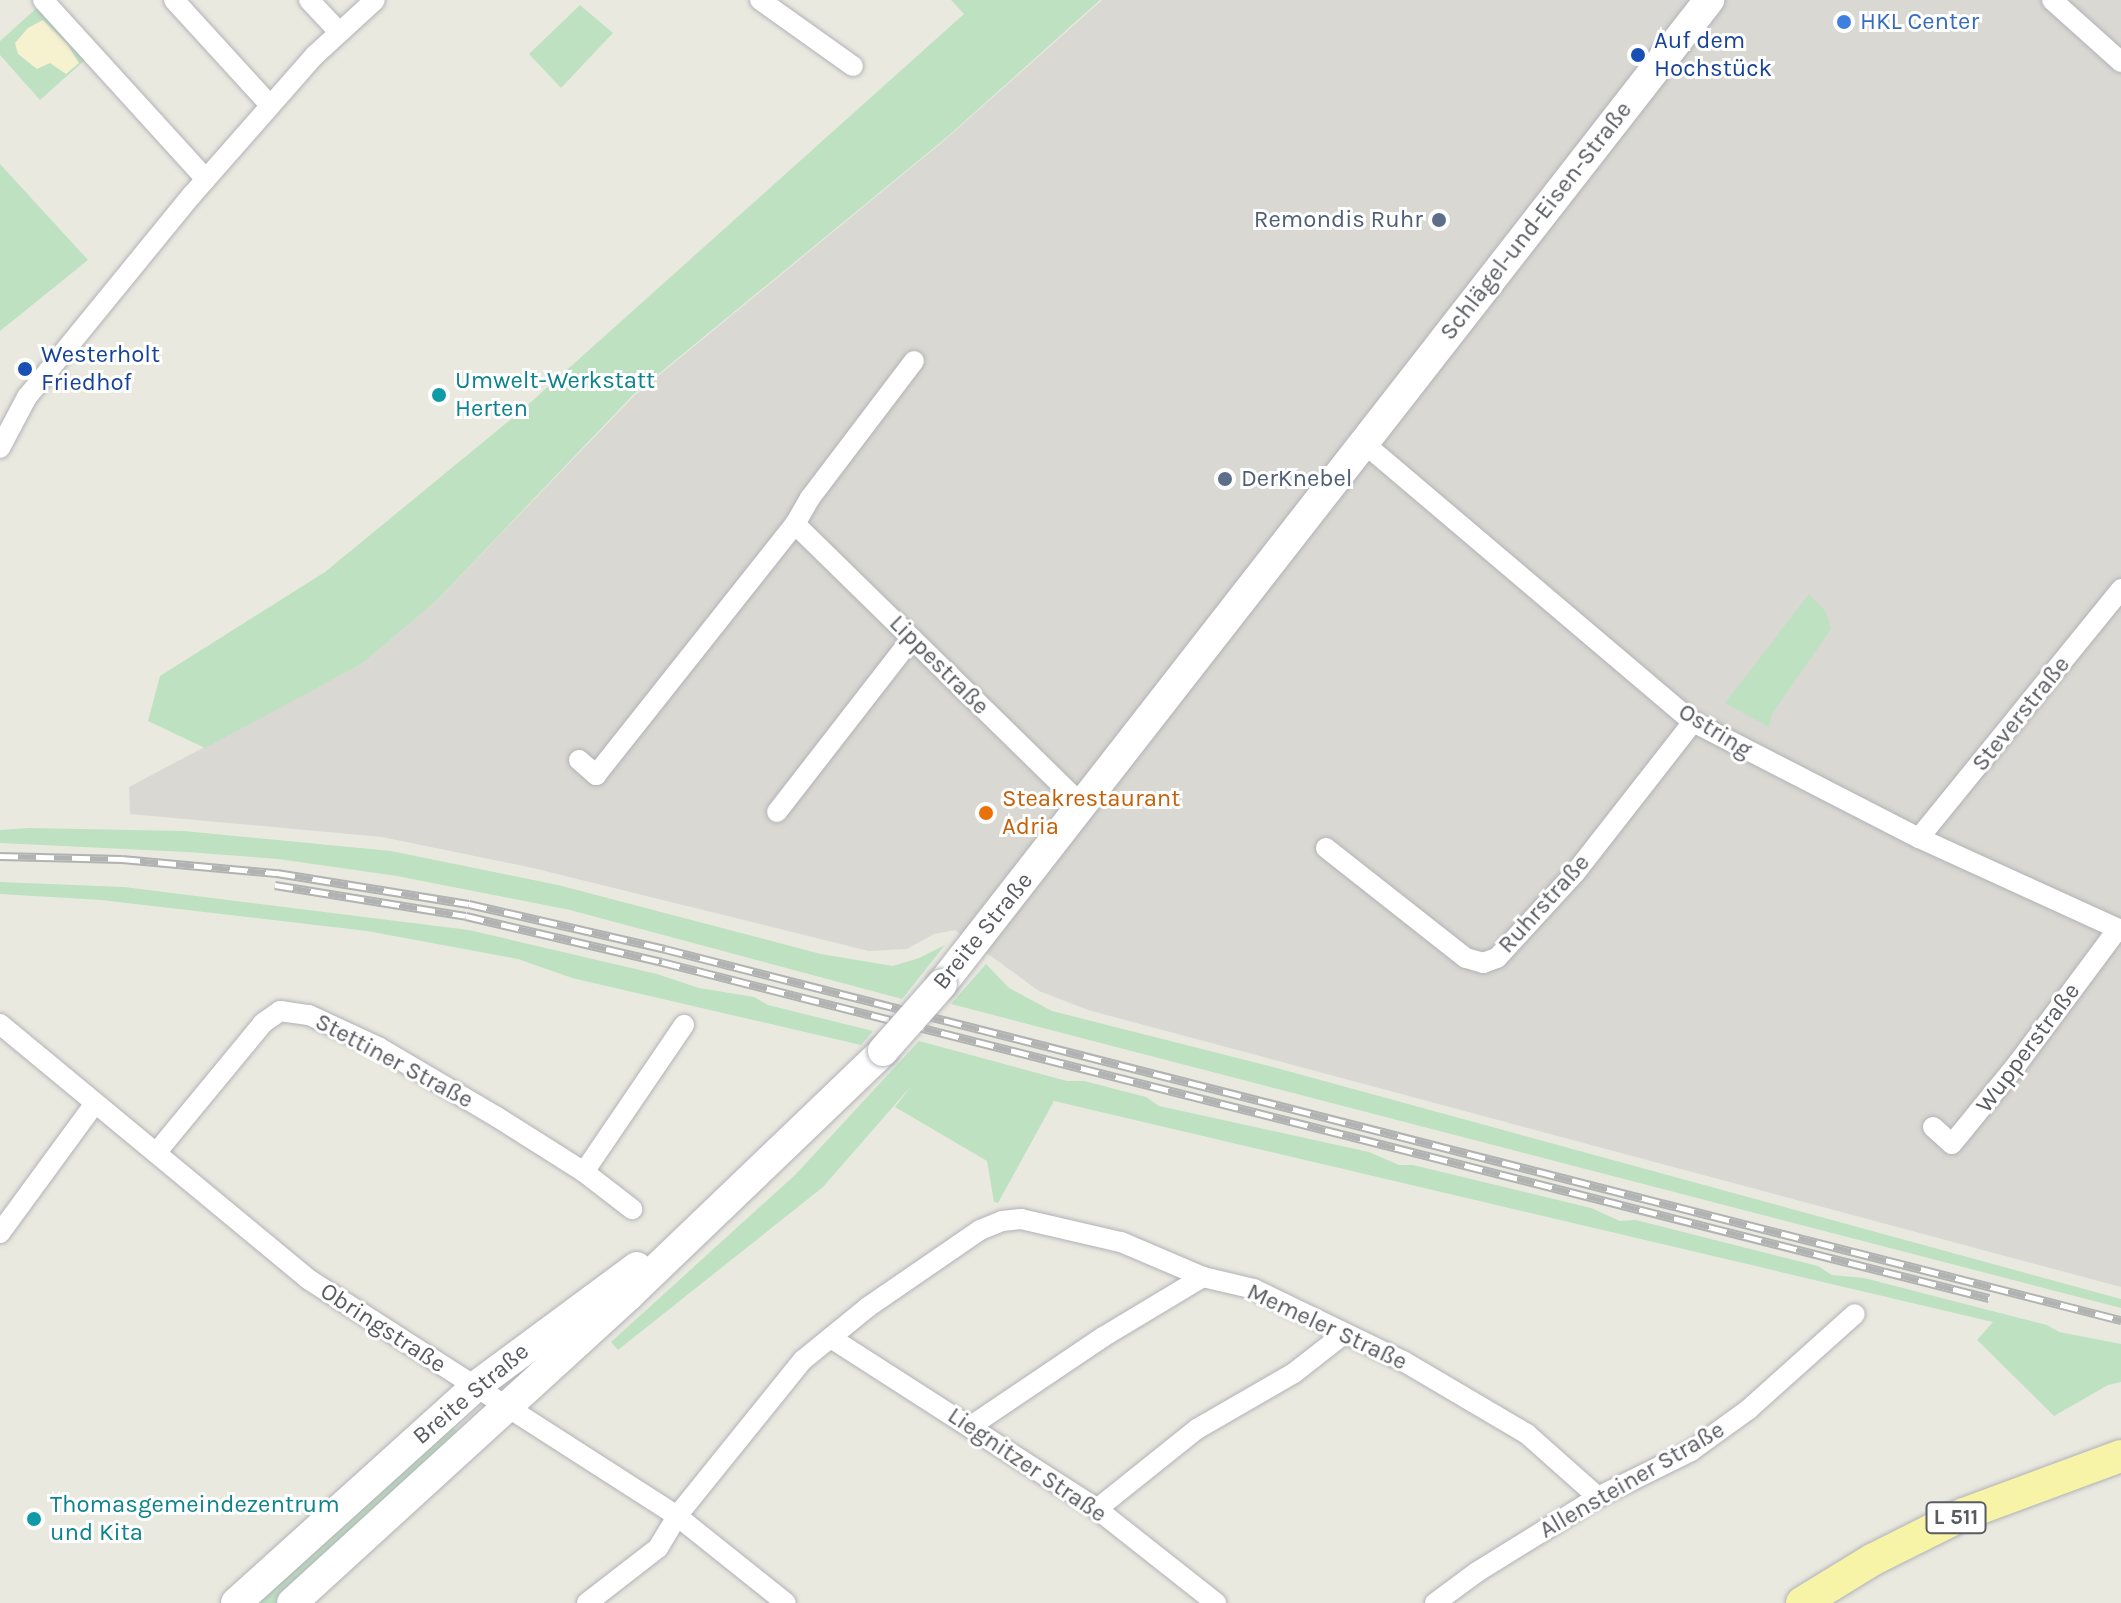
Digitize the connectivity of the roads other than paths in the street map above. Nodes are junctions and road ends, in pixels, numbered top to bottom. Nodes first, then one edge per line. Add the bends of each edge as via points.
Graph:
1 (43, 0) edge
2 (174, 0) edge
3 (309, 0) edge
4 (375, 0) edge
5 (760, 0) edge
6 (1709, 0) edge
7 (2052, 0) edge
8 (339, 32) junction
9 (2121, 62) edge
10 (853, 66) dead end
11 (269, 104) junction
12 (206, 179) junction
13 (914, 361) dead end
14 (1365, 444) junction
15 (0, 448) edge
16 (795, 524) junction
17 (2121, 589) edge
18 (912, 638) junction
19 (1693, 722) junction
20 (579, 760) dead end
21 (1082, 805) junction
22 (777, 812) dead end
23 (1919, 838) junction
24 (1326, 848) dead end
25 (2119, 930) edge
26 (0, 1024) edge
27 (684, 1025) dead end
28 (95, 1103) junction
29 (1933, 1127) dead end
30 (156, 1153) junction
31 (584, 1172) junction
32 (723, 1206) junction
33 (632, 1209) dead end
34 (0, 1233) edge
35 (1203, 1277) junction
36 (1855, 1314) dead end
37 (1344, 1334) junction
38 (831, 1338) junction
39 (476, 1386) junction
40 (508, 1407) junction
41 (971, 1426) junction
42 (2121, 1456) edge
43 (1598, 1497) junction
44 (1097, 1509) junction
45 (677, 1516) junction
46 (236, 1603) edge
47 (292, 1603) edge
48 (587, 1603) edge
49 (786, 1603) edge
50 (1216, 1603) edge
51 (1435, 1603) edge
52 (1802, 1603) edge

1 - 12 street
2 - 11 street
3 - 8 street
4 - 8 street
5 - 10 street
6 - 14 street, Schlägel-und-Eisen-Straße
7 - 9 street
8 - 11 street
11 - 12 street
12 - 15 street via 27,397
13 - 16 street
14 - 19 street, Ostring
14 - 21 street, Breite Straße
16 - 18 street, Lippestraße
16 - 20 street via 596,775
17 - 23 street, Steverstraße
18 - 21 street, Lippestraße
18 - 22 street
19 - 23 street, Ostring
19 - 24 street, Ruhrstraße via 1575,873 1497,958 1483,963 1466,958
21 - 32 street, Breite Straße, bridge via 883,1051
23 - 25 street, Ostring
25 - 29 street, Wupperstraße via 1952,1144
26 - 28 street, Obringstraße
27 - 31 street
28 - 30 street, Obringstraße
28 - 34 street
30 - 31 street, Stettiner Straße via 263,1023 280,1011 309,1015 380,1048
30 - 39 street, Obringstraße via 308,1279
31 - 33 street, Stettiner Straße
32 - 39 street, Breite Straße
32 - 40 street, Breite Straße
35 - 37 street, Memeler Straße via 1254,1289
35 - 38 street, Memeler Straße via 1121,1242 1021,1219 980,1230
35 - 41 street
36 - 43 street, Allensteiner Straße via 1737,1418 1691,1451
37 - 43 street, Memeler Straße via 1403,1361 1527,1434
37 - 44 street via 1294,1373 1197,1429
38 - 41 street, Liegnitzer Straße
38 - 45 street, Memeler Straße via 803,1360
39 - 40 street, Obringstraße
39 - 46 street, Breite Straße
40 - 45 street, Obringstraße
40 - 47 street, Breite Straße
41 - 44 street, Liegnitzer Straße
42 - 52 main road, L 511 via 1964,1514
43 - 51 street, Allensteiner Straße
44 - 50 street, Liegnitzer Straße
45 - 48 street, Memeler Straße via 658,1548
45 - 49 street, Obringstraße

